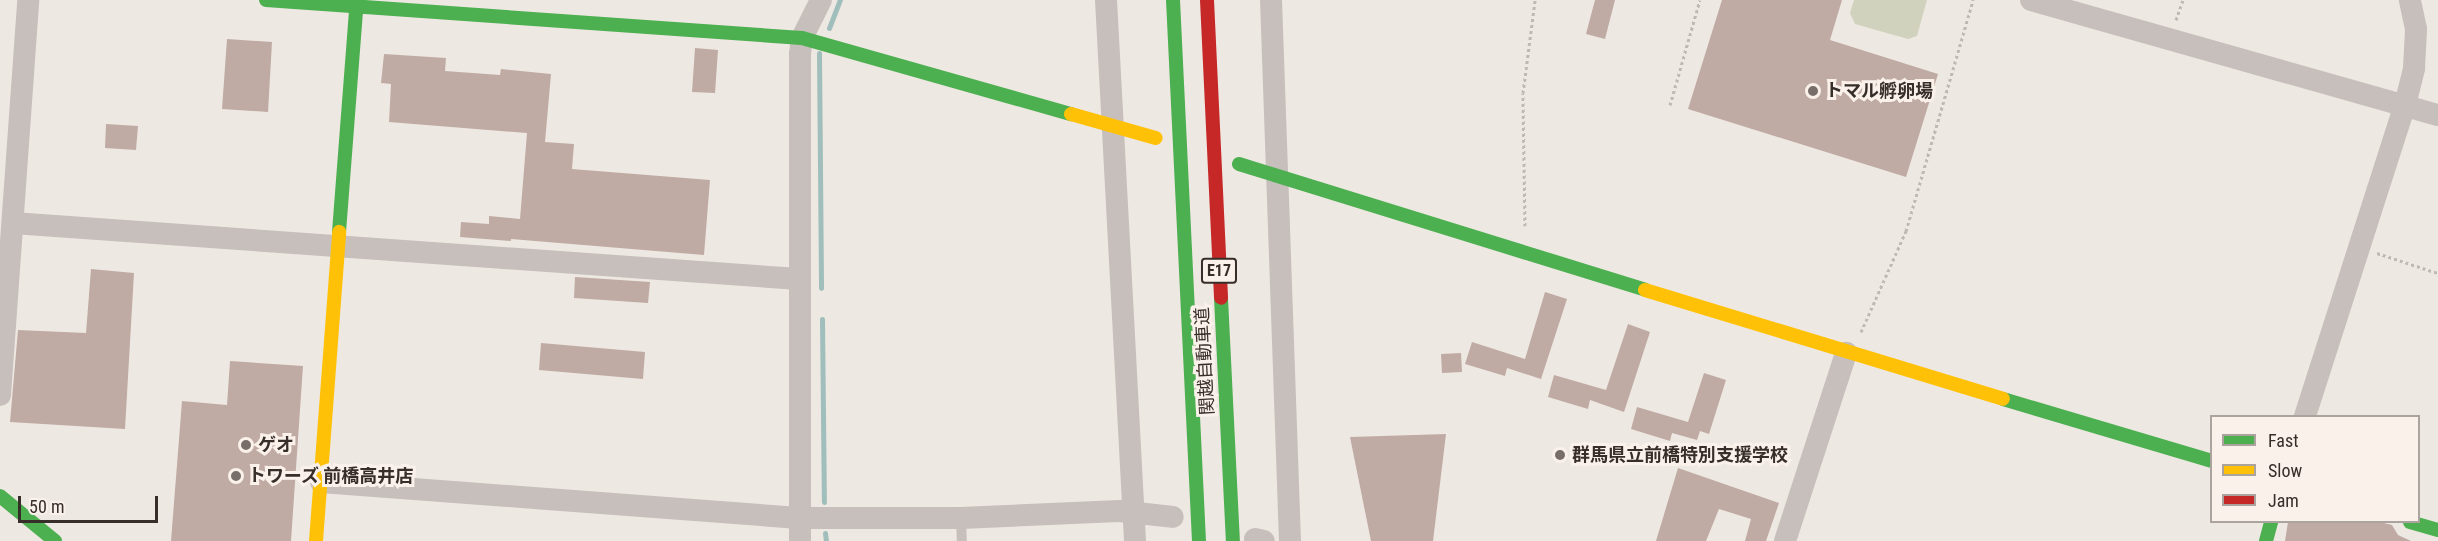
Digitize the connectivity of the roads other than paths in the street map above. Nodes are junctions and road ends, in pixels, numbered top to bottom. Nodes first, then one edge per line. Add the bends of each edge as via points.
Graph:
1 (28, 0) edge
2 (266, 0) edge
3 (821, 0) edge
4 (1106, 0) edge
5 (1173, 0) edge
6 (1207, 0) edge
7 (1271, 0) edge
8 (2031, 0) edge
9 (2410, 0) edge
10 (357, 4) edge
11 (802, 38) junction
12 (2404, 105) junction
13 (2438, 115) edge
14 (1114, 125) junction
15 (1156, 138) dead end
16 (1239, 164) dead end
17 (1277, 176) junction
18 (13, 223) junction
19 (338, 245) junction
20 (799, 279) junction
21 (1846, 353) junction
22 (0, 395) edge
23 (2306, 415) edge
24 (2210, 461) edge
25 (321, 482) junction
26 (0, 496) edge
27 (1132, 511) junction
28 (1173, 517) dead end
29 (799, 518) junction
30 (961, 518) junction
31 (2271, 523) edge
32 (2414, 523) edge
33 (2438, 530) edge
34 (1251, 540) edge
35 (55, 541) edge
36 (316, 541) edge
37 (800, 541) edge
38 (962, 541) edge
39 (1135, 541) edge
40 (1199, 541) edge
41 (1290, 541) edge
42 (1785, 541) edge
43 (2265, 541) edge

1 - 18 street
2 - 10 main road
3 - 11 street
4 - 14 street
5 - 40 main road, 関越自動車道 / E17
6 - 34 main road, 関越自動車道 / E17
7 - 17 street
8 - 12 street
9 - 12 street via 2416,28 2414,68
10 - 11 main road
10 - 19 main road
11 - 14 main road
11 - 20 street
12 - 13 street
12 - 23 street
14 - 15 main road
14 - 27 street
16 - 17 main road
17 - 21 main road
17 - 41 street
18 - 19 street
18 - 22 street
19 - 20 street
19 - 25 main road
20 - 29 street
21 - 24 main road
21 - 42 street
25 - 29 street
25 - 36 main road
26 - 35 main road via 35,530
27 - 28 street
27 - 30 street
27 - 39 street
29 - 30 street
29 - 37 street
30 - 38 lane
31 - 43 main road
32 - 33 main road

